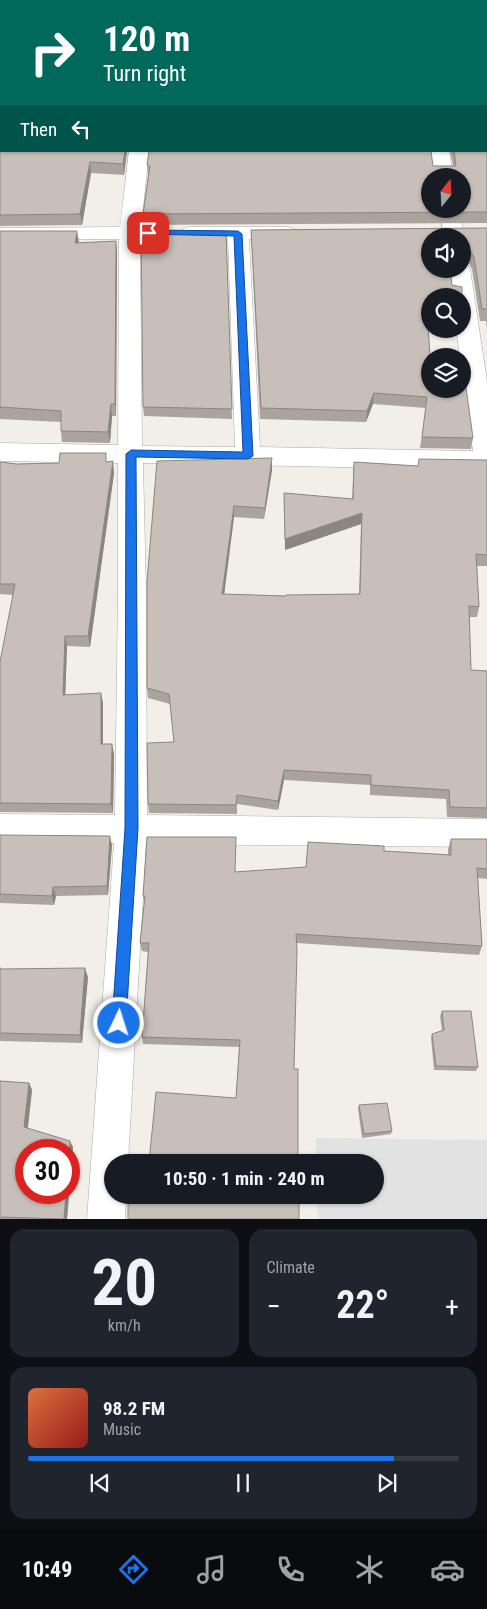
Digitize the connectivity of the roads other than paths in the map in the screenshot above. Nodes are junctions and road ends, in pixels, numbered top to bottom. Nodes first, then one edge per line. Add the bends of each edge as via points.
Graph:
1 (139, 152) edge
2 (438, 152) edge
3 (441, 168) edge
4 (130, 232) junction
5 (306, 233) edge
6 (0, 234) edge
7 (238, 234) junction
8 (460, 278) edge
9 (0, 452) edge
10 (131, 454) junction
11 (248, 456) junction
12 (487, 460) edge
13 (0, 828) edge
14 (131, 828) junction
15 (487, 833) edge
16 (106, 1219) edge

1 - 4 street
2 - 3 street
4 - 6 street
4 - 7 street
4 - 10 street via 128,390
5 - 7 street
7 - 11 street
8 - 12 street
9 - 10 street
10 - 11 street
10 - 14 street
11 - 12 street
13 - 14 street
14 - 15 street
14 - 16 street

